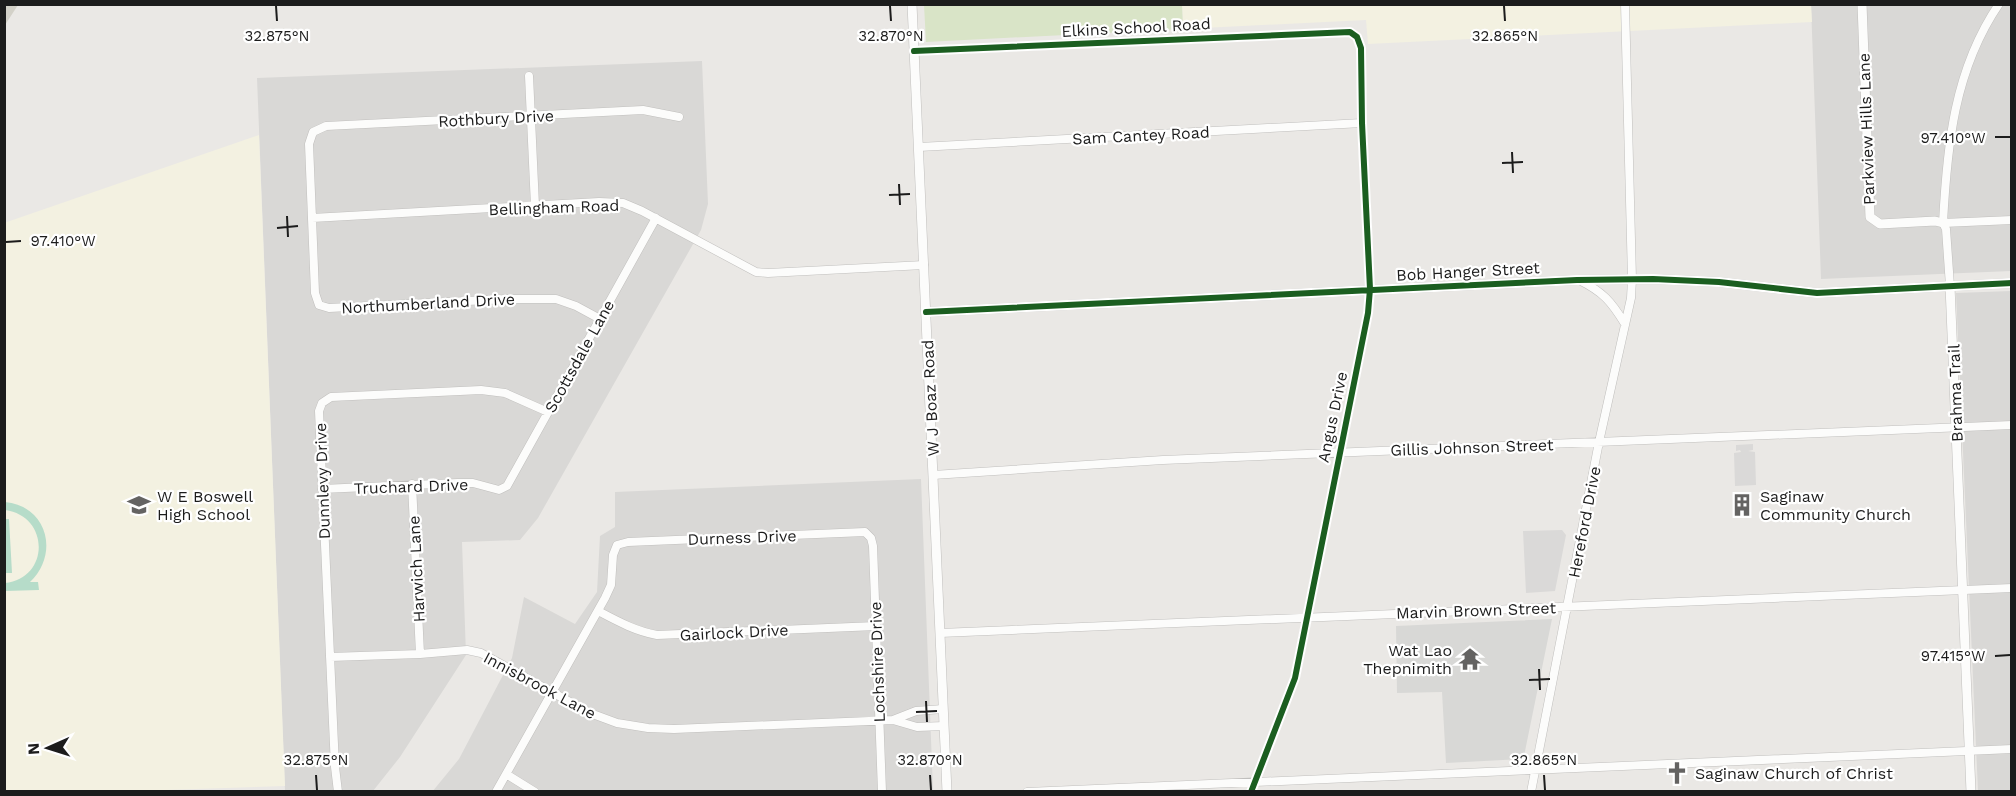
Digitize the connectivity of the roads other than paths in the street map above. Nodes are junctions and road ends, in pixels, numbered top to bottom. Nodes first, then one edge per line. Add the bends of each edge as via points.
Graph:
1 (912, 4) edge
2 (1624, 4) edge
3 (1862, 4) edge
4 (1999, 4) edge
5 (1357, 37) joint
6 (914, 51) junction
7 (529, 76) dead end
8 (530, 117) junction
9 (680, 117) dead end
10 (1362, 123) junction
11 (313, 132) joint
12 (919, 147) junction
13 (535, 206) junction
14 (312, 218) junction
15 (656, 218) junction
16 (2012, 220) edge
17 (1943, 223) junction
18 (924, 265) junction
19 (1632, 279) junction
20 (1577, 280) junction
21 (2012, 283) edge
22 (1950, 286) junction
23 (1370, 289) junction
24 (926, 312) junction
25 (600, 319) junction
26 (1624, 324) junction
27 (548, 412) junction
28 (2012, 426) edge
29 (1956, 428) junction
30 (1599, 442) junction
31 (1338, 453) junction
32 (933, 475) junction
33 (412, 484) junction
34 (322, 489) junction
35 (499, 490) joint
36 (868, 534) joint
37 (2012, 588) edge
38 (1963, 590) junction
39 (1568, 606) junction
40 (598, 611) junction
41 (1308, 617) junction
42 (876, 626) junction
43 (940, 633) junction
44 (420, 654) junction
45 (330, 657) junction
46 (552, 692) junction
47 (943, 709) junction
48 (879, 720) junction
49 (893, 720) junction
50 (944, 726) junction
51 (2012, 749) edge
52 (1969, 750) junction
53 (1535, 770) junction
54 (506, 774) junction
55 (1255, 782) junction
56 (1203, 784) junction
57 (1160, 789) edge
58 (1069, 791) edge
59 (338, 792) edge
60 (496, 792) edge
61 (535, 792) edge
62 (882, 792) edge
63 (947, 792) edge
64 (1027, 792) edge
65 (1215, 792) edge
66 (1251, 792) edge
67 (1531, 792) edge
68 (1971, 792) edge

1 - 6 street, W J Boaz Road
2 - 19 street, Hereford Drive
3 - 17 street, Parkview Hills Lane via 1870,217 1880,224
4 - 17 street, Brahma Trail via 1990,16 1958,98 1949,138
5 - 6 street, Elkins School Road via 1350,32
5 - 10 street, Angus Drive via 1362,60
6 - 12 street, W J Boaz Road
7 - 8 street
8 - 9 street, Rothbury Drive via 642,110
8 - 11 street, Rothbury Drive via 326,126
8 - 13 street
10 - 12 street, Sam Cantey Road
10 - 23 street, Angus Drive
11 - 14 street, Northumberland Drive via 309,144
12 - 18 street, W J Boaz Road
13 - 14 street, Bellingham Road
13 - 15 street, Bellingham Road via 623,203
14 - 25 street, Northumberland Drive via 315,293 319,305 329,308 555,299
15 - 18 street, Bellingham Road via 756,272
15 - 25 street, Scottsdale Lane
16 - 17 street, Parkview Hills Lane
17 - 22 street, Brahma Trail
18 - 24 street, W J Boaz Road
19 - 20 street, Bob Hanger Street
19 - 22 street, Bob Hanger Street via 1719,282 1817,293
19 - 26 street, Hereford Drive
20 - 23 street, Bob Hanger Street
20 - 26 street via 1609,299
21 - 22 street, Bob Hanger Street
22 - 29 street, Brahma Trail
23 - 24 street, Bob Hanger Street
23 - 31 street, Angus Drive
24 - 32 street, W J Boaz Road
25 - 27 street, Scottsdale Lane
26 - 30 street, Hereford Drive
27 - 34 street, Dunnlevy Drive via 505,393 481,390 331,397 321,403 319,411
27 - 35 street, Scottsdale Lane via 507,486
28 - 29 street, Gillis Johnson Street
29 - 30 street, Gillis Johnson Street
29 - 38 street, Brahma Trail
30 - 31 street, Gillis Johnson Street
30 - 39 street, Hereford Drive
31 - 32 street, Gillis Johnson Street
31 - 41 street, Angus Drive
32 - 43 street, W J Boaz Road
33 - 34 street, Truchard Drive
33 - 35 street, Truchard Drive via 473,483
33 - 44 street, Harwich Lane
34 - 45 street, Dunnlevy Drive
36 - 40 street, Durness Drive via 616,545 610,585
36 - 42 street, Lochshire Drive via 873,546
37 - 38 street, Marvin Brown Street
38 - 39 street, Marvin Brown Street
38 - 52 street, Brahma Trail
39 - 41 street, Marvin Brown Street
39 - 53 street, Hereford Drive
40 - 42 street, Gairlock Drive via 657,635
40 - 46 street
41 - 43 street, Marvin Brown Street
41 - 55 street, Angus Drive via 1291,691
42 - 48 street, Lochshire Drive
43 - 47 street, W J Boaz Road
44 - 45 street, Innisbrook Lane
44 - 46 street, Innisbrook Lane via 467,650 481,653
45 - 59 street, Dunnlevy Drive
46 - 48 street, Innisbrook Lane via 590,713 648,728
46 - 54 street
47 - 49 street, Innisbrook Lane via 916,711
47 - 50 street, W J Boaz Road
48 - 49 street, Innisbrook Lane
48 - 62 street, Lochshire Drive
49 - 50 street, Innisbrook Lane via 917,727
50 - 63 street, W J Boaz Road
51 - 52 street
52 - 53 street
52 - 68 street, Brahma Trail
53 - 55 street
53 - 67 street, Hereford Drive
54 - 60 street
54 - 61 street
55 - 56 street
55 - 66 street, Angus Drive
56 - 57 street
56 - 65 street
57 - 58 street
58 - 64 street

